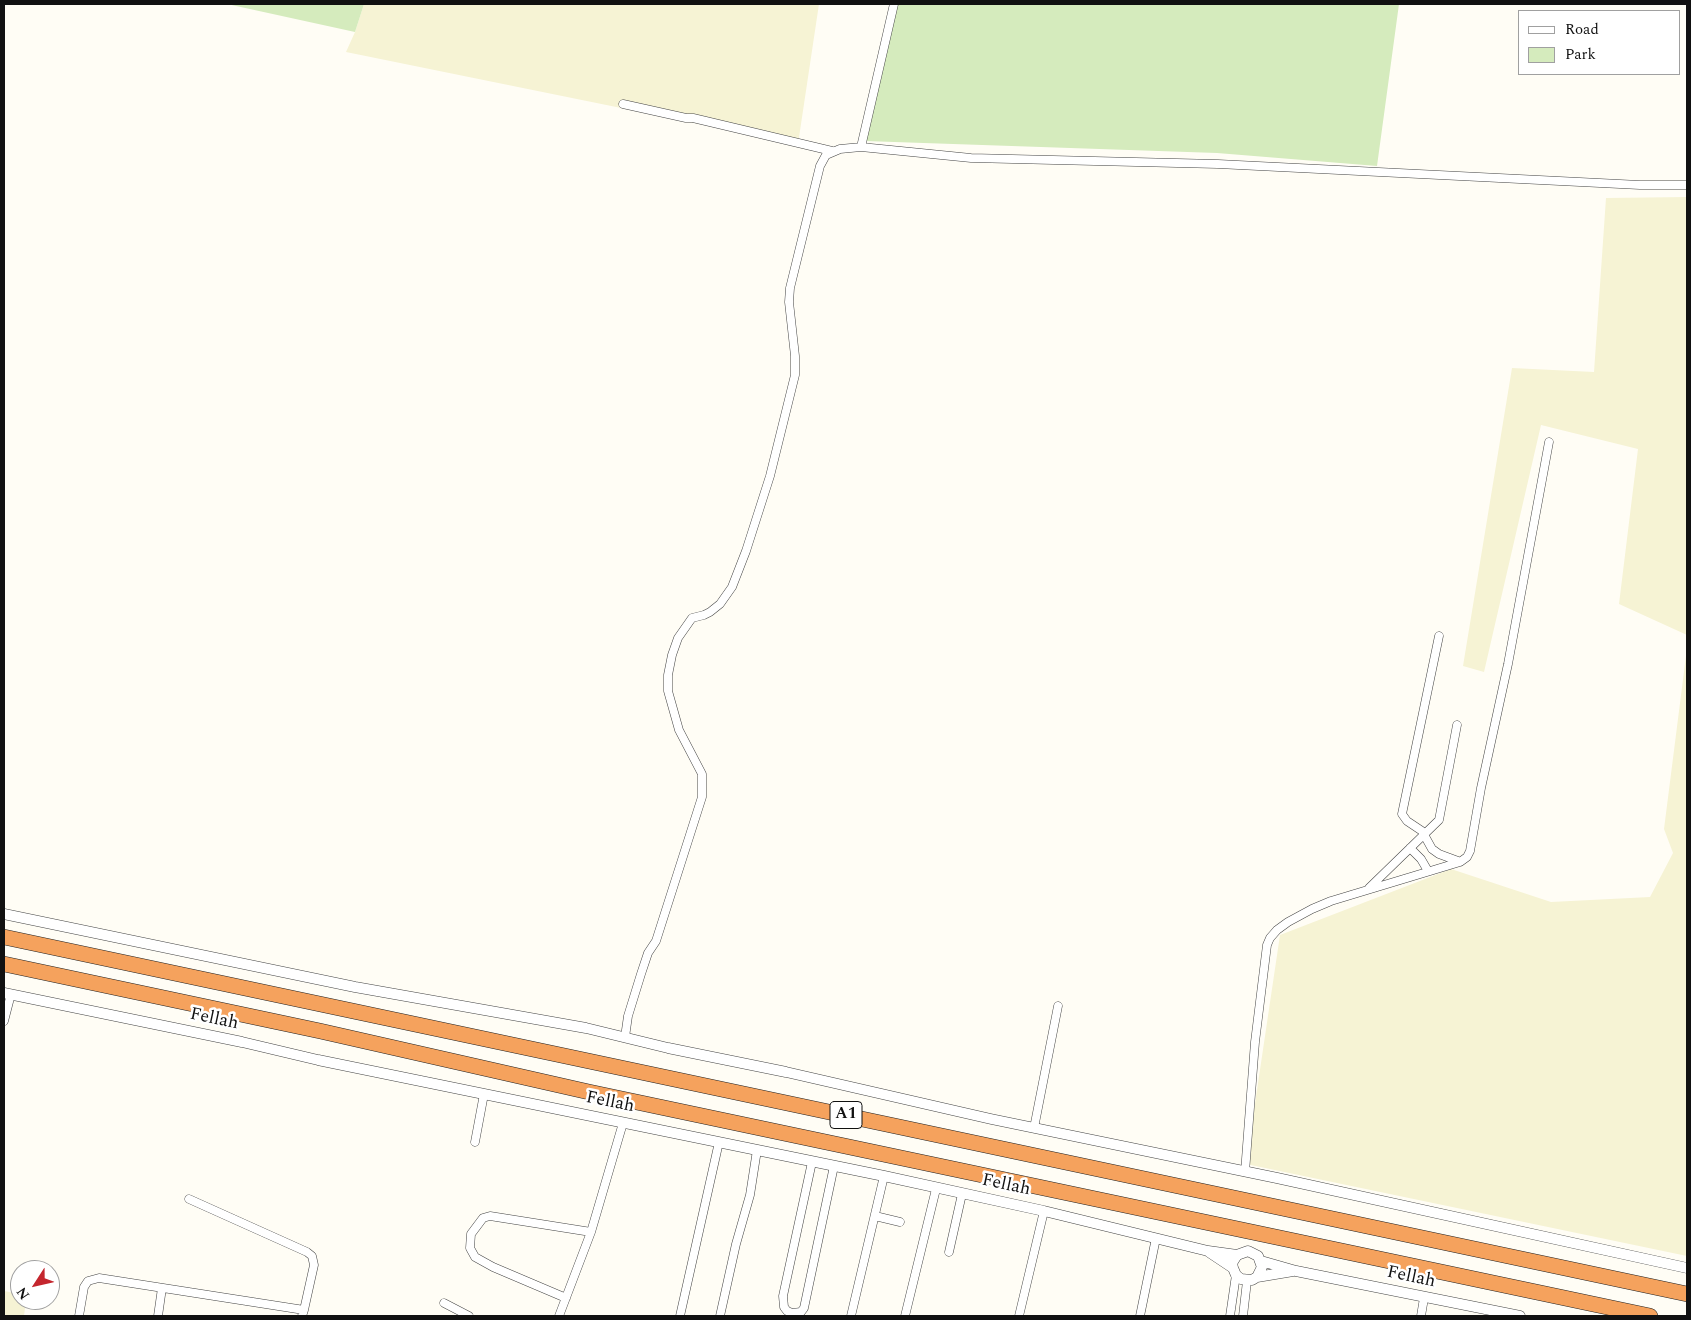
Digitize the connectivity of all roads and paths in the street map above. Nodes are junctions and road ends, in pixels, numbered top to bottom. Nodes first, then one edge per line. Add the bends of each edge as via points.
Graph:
1 (894, 4) edge
2 (623, 104) dead end
3 (861, 147) junction
4 (832, 151) junction
5 (1687, 185) edge
6 (1549, 442) dead end
7 (1439, 636) dead end
8 (1457, 725) dead end
9 (1424, 835) junction
10 (1410, 848) junction
11 (1460, 862) junction
12 (1428, 871) junction
13 (1368, 890) junction
14 (4, 914) edge
15 (4, 937) edge
16 (4, 964) edge
17 (7, 993) edge
18 (1058, 1006) dead end
19 (4, 1021) edge
20 (625, 1037) junction
21 (484, 1094) junction
22 (623, 1123) junction
23 (1034, 1128) junction
24 (475, 1142) dead end
25 (719, 1142) junction
26 (757, 1150) junction
27 (812, 1162) junction
28 (834, 1166) junction
29 (1245, 1172) junction
30 (884, 1176) junction
31 (936, 1189) junction
32 (962, 1194) junction
33 (189, 1199) dead end
34 (1044, 1211) junction
35 (875, 1216) junction
36 (900, 1222) dead end
37 (591, 1232) junction
38 (1156, 1238) junction
39 (949, 1252) dead end
40 (1208, 1252) junction
41 (1237, 1255) junction
42 (1261, 1261) junction
43 (1687, 1268) edge
44 (1296, 1271) junction
45 (1234, 1272) junction
46 (1252, 1279) junction
47 (162, 1288) junction
48 (1687, 1294) edge
49 (566, 1298) junction
50 (1424, 1298) junction
51 (444, 1302) dead end
52 (303, 1313) edge
53 (79, 1316) edge
54 (158, 1316) edge
55 (469, 1316) edge
56 (559, 1316) edge
57 (680, 1316) edge
58 (720, 1316) edge
59 (851, 1316) edge
60 (906, 1316) edge
61 (1020, 1316) edge
62 (1140, 1316) edge
63 (1230, 1316) edge
64 (1243, 1316) edge
65 (1421, 1316) edge
66 (1520, 1316) edge
67 (1650, 1316) edge

1 - 3 street
2 - 4 street
3 - 4 street
3 - 5 street via 971,158 1208,164
4 - 20 street via 820,166 793,273 789,302 795,375 770,476 746,552 732,587 720,604 704,615 692,618 678,638 672,654 668,691 679,730 702,774 702,797 656,941 641,974
6 - 11 street via 1470,851
7 - 9 street via 1402,814
8 - 9 street via 1441,816
9 - 10 street
9 - 11 street via 1438,854
10 - 12 street
10 - 13 street
11 - 12 street
12 - 13 street
13 - 29 street via 1331,901 1298,916 1277,930 1267,945 1255,1042
14 - 20 street via 355,988
15 - 48 highway, A1
16 - 67 highway, A1 via 589,1092
17 - 19 street
17 - 21 street, Fellah
18 - 23 street
20 - 23 street
21 - 22 street, Fellah
21 - 24 street
22 - 25 street, Fellah
22 - 37 street
23 - 29 street
25 - 26 street, Fellah
25 - 57 street
26 - 27 street, Fellah
26 - 58 street via 750,1195
27 - 28 street, Fellah
27 - 28 street via 783,1296 784,1307 792,1313 801,1312 804,1308
28 - 30 street, Fellah
29 - 43 street
30 - 31 street, Fellah
30 - 35 street
31 - 32 street, Fellah
31 - 60 street
32 - 34 street, Fellah
32 - 39 street
33 - 52 street via 312,1256 314,1265
34 - 38 street, Fellah
34 - 61 street
35 - 36 street
35 - 59 street
37 - 49 street
37 - 49 street via 490,1216 483,1218 471,1234 470,1248 475,1257
38 - 40 street, Fellah
38 - 62 street
40 - 41 street, Fellah
40 - 45 street, Fellah
41 - 42 street, Fellah via 1248,1251
41 - 45 street via 1232,1263
42 - 44 street, Fellah
42 - 46 street via 1260,1272
44 - 46 street, Fellah
44 - 50 street, Fellah
45 - 46 street, Fellah via 1241,1279
45 - 63 street
46 - 64 street
47 - 52 street
47 - 53 street via 93,1278 84,1287
47 - 54 street
49 - 56 street
50 - 65 street
50 - 66 street, Fellah
51 - 55 street

